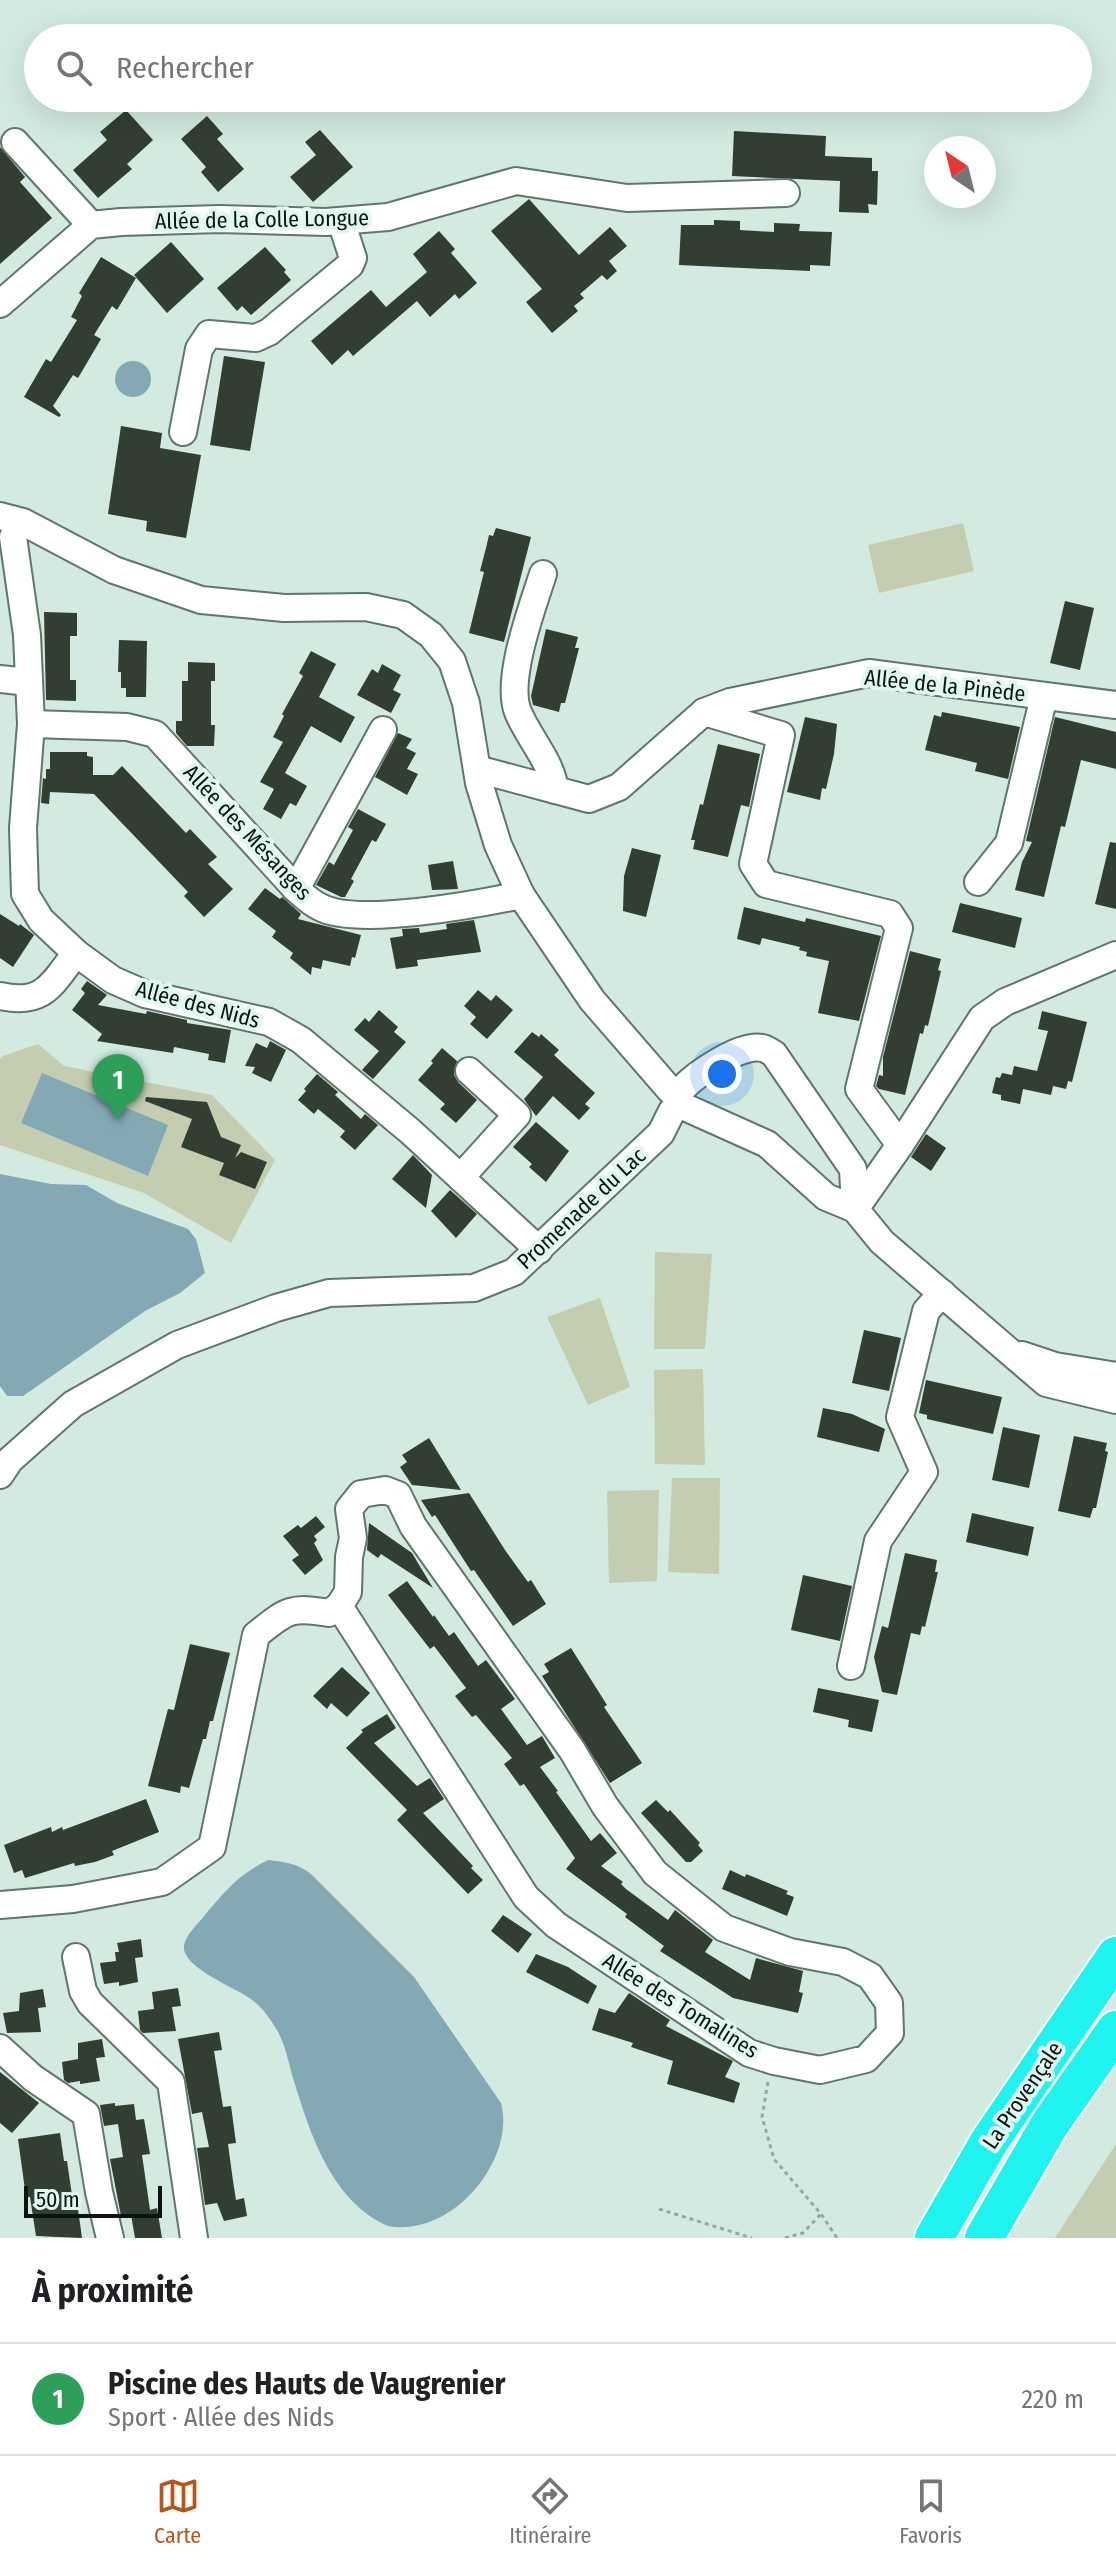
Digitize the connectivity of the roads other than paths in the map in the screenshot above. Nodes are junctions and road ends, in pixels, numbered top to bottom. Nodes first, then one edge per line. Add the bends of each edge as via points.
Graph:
1 (15, 142) dead end
2 (786, 193) dead end
3 (341, 221) junction
4 (91, 225) junction
5 (0, 304) edge
6 (183, 432) dead end
7 (7, 529) edge
8 (543, 574) dead end
9 (0, 679) edge
10 (28, 682) junction
11 (1044, 696) junction
12 (1116, 705) edge
13 (704, 712) junction
14 (31, 724) junction
15 (383, 730) dead end
16 (477, 769) junction
17 (555, 790) junction
18 (978, 882) dead end
19 (296, 889) junction
20 (521, 895) junction
21 (76, 953) junction
22 (1116, 955) edge
23 (0, 996) edge
24 (469, 1071) dead end
25 (678, 1099) junction
26 (900, 1145) junction
27 (461, 1177) junction
28 (855, 1209) junction
29 (539, 1250) junction
30 (942, 1293) junction
31 (1007, 1350) junction
32 (1104, 1374) edge
33 (1116, 1384) edge
34 (1116, 1400) edge
35 (3, 1463) edge
36 (339, 1606) junction
37 (851, 1666) dead end
38 (0, 1905) edge
39 (1116, 1956) edge
40 (76, 1957) dead end
41 (1116, 2030) edge
42 (0, 2048) edge
43 (110, 2238) edge
44 (194, 2238) edge
45 (934, 2238) edge
46 (984, 2238) edge

1 - 4 street
2 - 3 street, Allée de la Colle Longue via 627,198 516,181 388,217
3 - 4 street, Allée de la Colle Longue
3 - 6 street via 353,258 350,265 269,332 256,338 209,334 199,349
4 - 5 street
7 - 10 street, Allée des Nids via 27,635
7 - 16 street via 23,522 114,570 201,600 284,608 366,607 403,615 431,635 452,661 466,703
8 - 17 street via 513,689 518,711 553,774
9 - 10 street
10 - 14 street, Allée des Nids
11 - 12 street, Allée de la Pinède
11 - 13 street, Allée de la Pinède via 869,673
11 - 18 street via 1009,843
13 - 17 street, Allée de la Pinède via 619,787 589,799
13 - 26 street via 781,735 753,864 766,884 890,914 899,928 859,1089
14 - 19 street, Allée des Mésanges via 127,727 155,734
14 - 21 street, Allée des Nids via 23,828 25,894 41,920
15 - 19 street
16 - 17 street, Allée de la Pinède
16 - 20 street via 498,845
19 - 20 street, Allée des Mésanges via 321,908 348,916
20 - 25 street via 592,1000
21 - 23 street via 48,990 21,1001
21 - 27 street, Allée des Nids via 113,980 145,994 269,1022 301,1040
22 - 26 street via 1005,1002 982,1018
24 - 27 street via 517,1115
25 - 28 street via 767,1144 826,1197
25 - 28 street, Promenade du Lac via 698,1073 742,1051 761,1047 774,1054 853,1169
25 - 29 street, Promenade du Lac via 661,1133
26 - 28 street
27 - 29 street, Allée des Nids
28 - 30 street via 882,1242
29 - 35 street, Promenade du Lac via 514,1272 474,1288 329,1293 177,1345 73,1404
30 - 31 street
30 - 37 street via 926,1311 900,1417 924,1472 878,1541
31 - 32 street via 1055,1366
31 - 34 street via 1046,1383
32 - 33 street
36 - 36 street, Allée des Tomalines via 348,1592 353,1538 349,1509 361,1494 385,1490 398,1495 413,1526 655,1873 724,1928 790,1952 843,1962 870,1976 889,2003 890,2033 866,2059 820,2070 749,2053 556,1925 526,1897
36 - 38 street via 329,1613 300,1608 256,1635 212,1847 162,1882 73,1899
39 - 45 highway, La Provençale via 989,2142
40 - 44 street via 90,2003 171,2082
41 - 46 highway, La Provençale via 1050,2124
42 - 43 street via 86,2114

